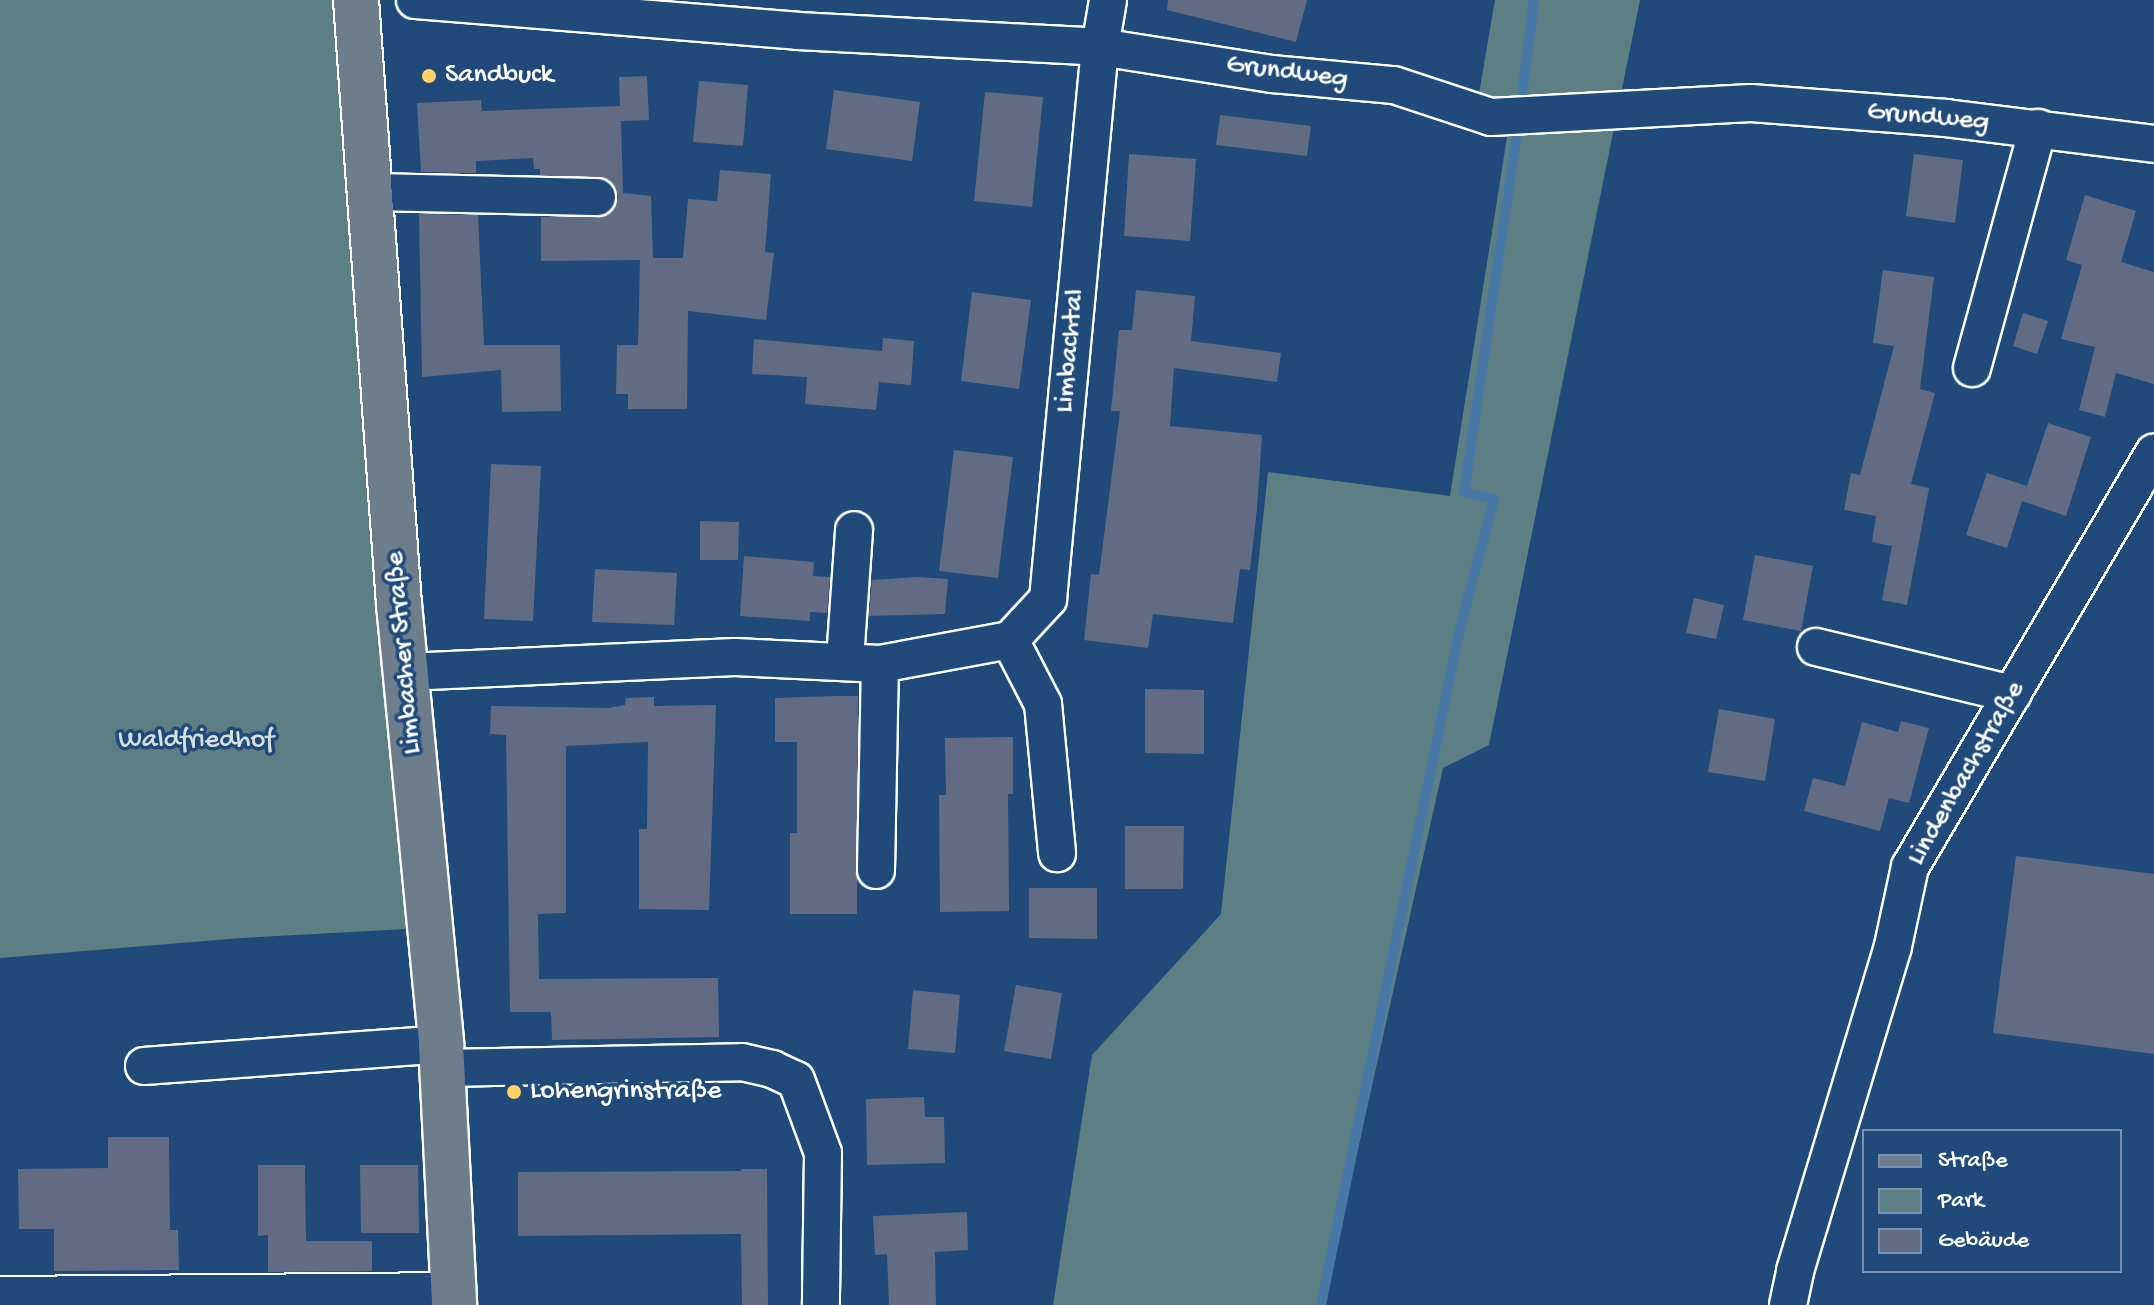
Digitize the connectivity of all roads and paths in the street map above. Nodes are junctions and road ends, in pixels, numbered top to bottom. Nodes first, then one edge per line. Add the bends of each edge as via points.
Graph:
1 (356, 0) edge
2 (415, 0) edge
3 (1108, 0) edge
4 (824, 16) edge
5 (1100, 47) junction
6 (2038, 128) junction
7 (2154, 144) edge
8 (370, 192) junction
9 (597, 197) dead end
10 (1972, 368) dead end
11 (2154, 453) edge
12 (854, 530) dead end
13 (1010, 640) junction
14 (1816, 647) dead end
15 (862, 662) junction
16 (406, 672) junction
17 (2012, 694) junction
18 (1057, 853) dead end
19 (876, 870) dead end
20 (442, 1056) junction
21 (144, 1066) dead end
22 (0, 1295) edge
23 (454, 1298) edge
24 (215, 1299) edge
25 (821, 1305) edge
26 (1788, 1305) edge

1 - 8 main road, Limbacher Straße
2 - 4 street, Grundweg
3 - 5 street, Limbachtal
4 - 5 street, Grundweg
5 - 6 street, Grundweg via 1272,74 1394,85 1491,117 1751,103
5 - 13 street, Limbachtal via 1048,599
6 - 7 street, Grundweg
6 - 10 street
8 - 9 street
8 - 16 main road, Limbacher Straße
11 - 17 street, Lindenbachstraße
12 - 15 street
13 - 15 street
13 - 18 street via 1043,704
14 - 17 street
15 - 16 street via 735,657
15 - 19 street
16 - 20 main road, Limbacher Straße
17 - 26 street, Lindenbachstraße via 1910,867 1893,946
20 - 21 street
20 - 23 main road, Limbacher Straße
20 - 25 street via 742,1062 796,1080 823,1153
22 - 24 street
23 - 24 street

